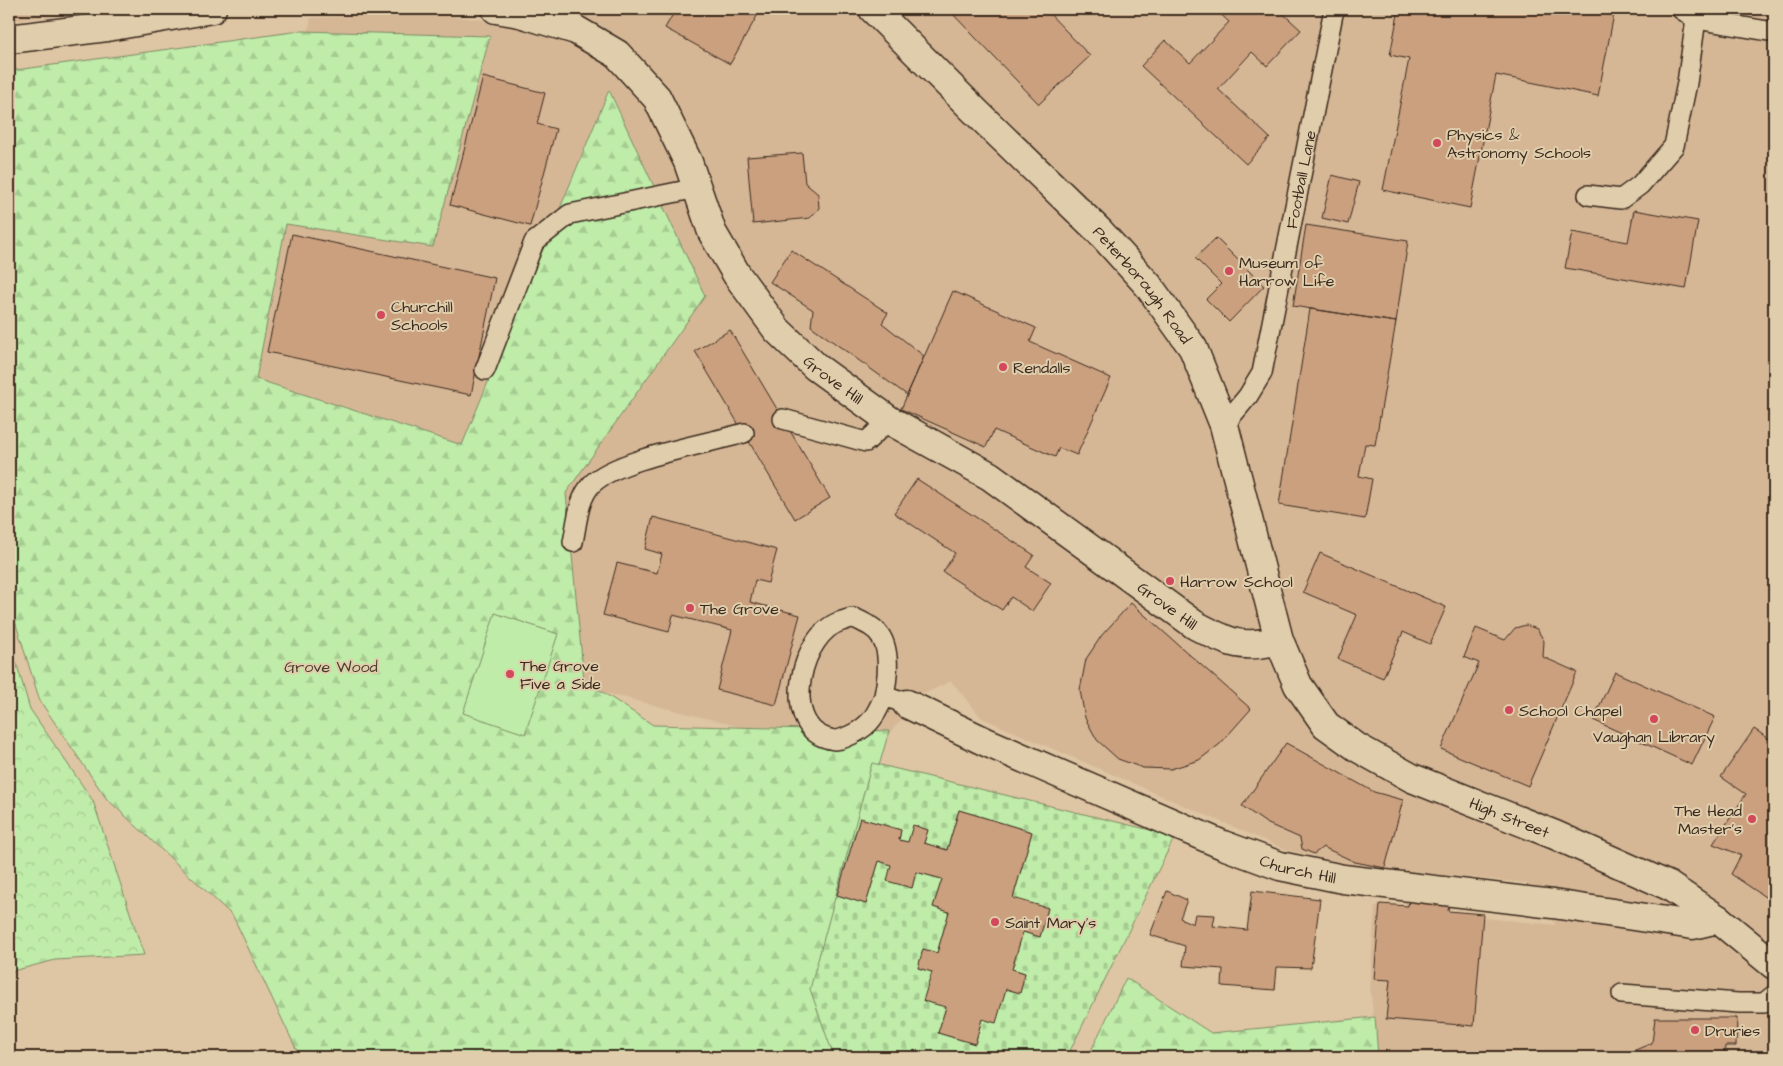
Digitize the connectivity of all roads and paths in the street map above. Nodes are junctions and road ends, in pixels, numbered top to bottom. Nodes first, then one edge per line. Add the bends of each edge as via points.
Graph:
1 (212, 9) edge
2 (496, 9) edge
3 (873, 9) edge
4 (1334, 9) edge
5 (1681, 9) edge
6 (579, 19) edge
7 (1696, 20) junction
8 (1774, 32) edge
9 (9, 39) edge
10 (697, 188) junction
11 (1588, 195) dead end
12 (485, 370) dead end
13 (783, 419) dead end
14 (889, 420) junction
15 (1224, 425) junction
16 (744, 433) dead end
17 (573, 542) dead end
18 (1279, 640) junction
19 (895, 700) junction
20 (1718, 920) junction
21 (1774, 965) edge
22 (1622, 994) dead end
23 (1774, 995) edge

1 - 9 street
2 - 6 street, Grove Hill
3 - 15 street, Peterborough Road via 1099,231 1148,285 1193,348
4 - 15 lane, Football Lane via 1262,373
5 - 7 lane
6 - 10 street, Grove Hill via 617,54 656,98 688,162
7 - 8 lane
7 - 11 lane via 1674,146 1640,185 1621,199
10 - 12 lane via 570,214 534,242
10 - 14 street, Grove Hill via 712,232 737,276 777,330 816,367
13 - 14 lane via 866,442
14 - 18 street, Grove Hill via 990,476 1194,625 1230,643 1256,646
15 - 18 street, Peterborough Road
16 - 17 lane via 645,459 618,468 591,484 581,504
18 - 20 street, High Street via 1298,685 1315,712 1326,725 1358,748 1412,778 1669,886
19 - 19 lane via 854,734 836,741 818,735 804,717 799,689 804,664 816,639 834,623 852,618 873,627 885,645
19 - 20 street, Church Hill via 1223,845 1280,866 1343,879 1692,925
20 - 21 street, High Street
22 - 23 lane via 1756,1003 1764,1003

